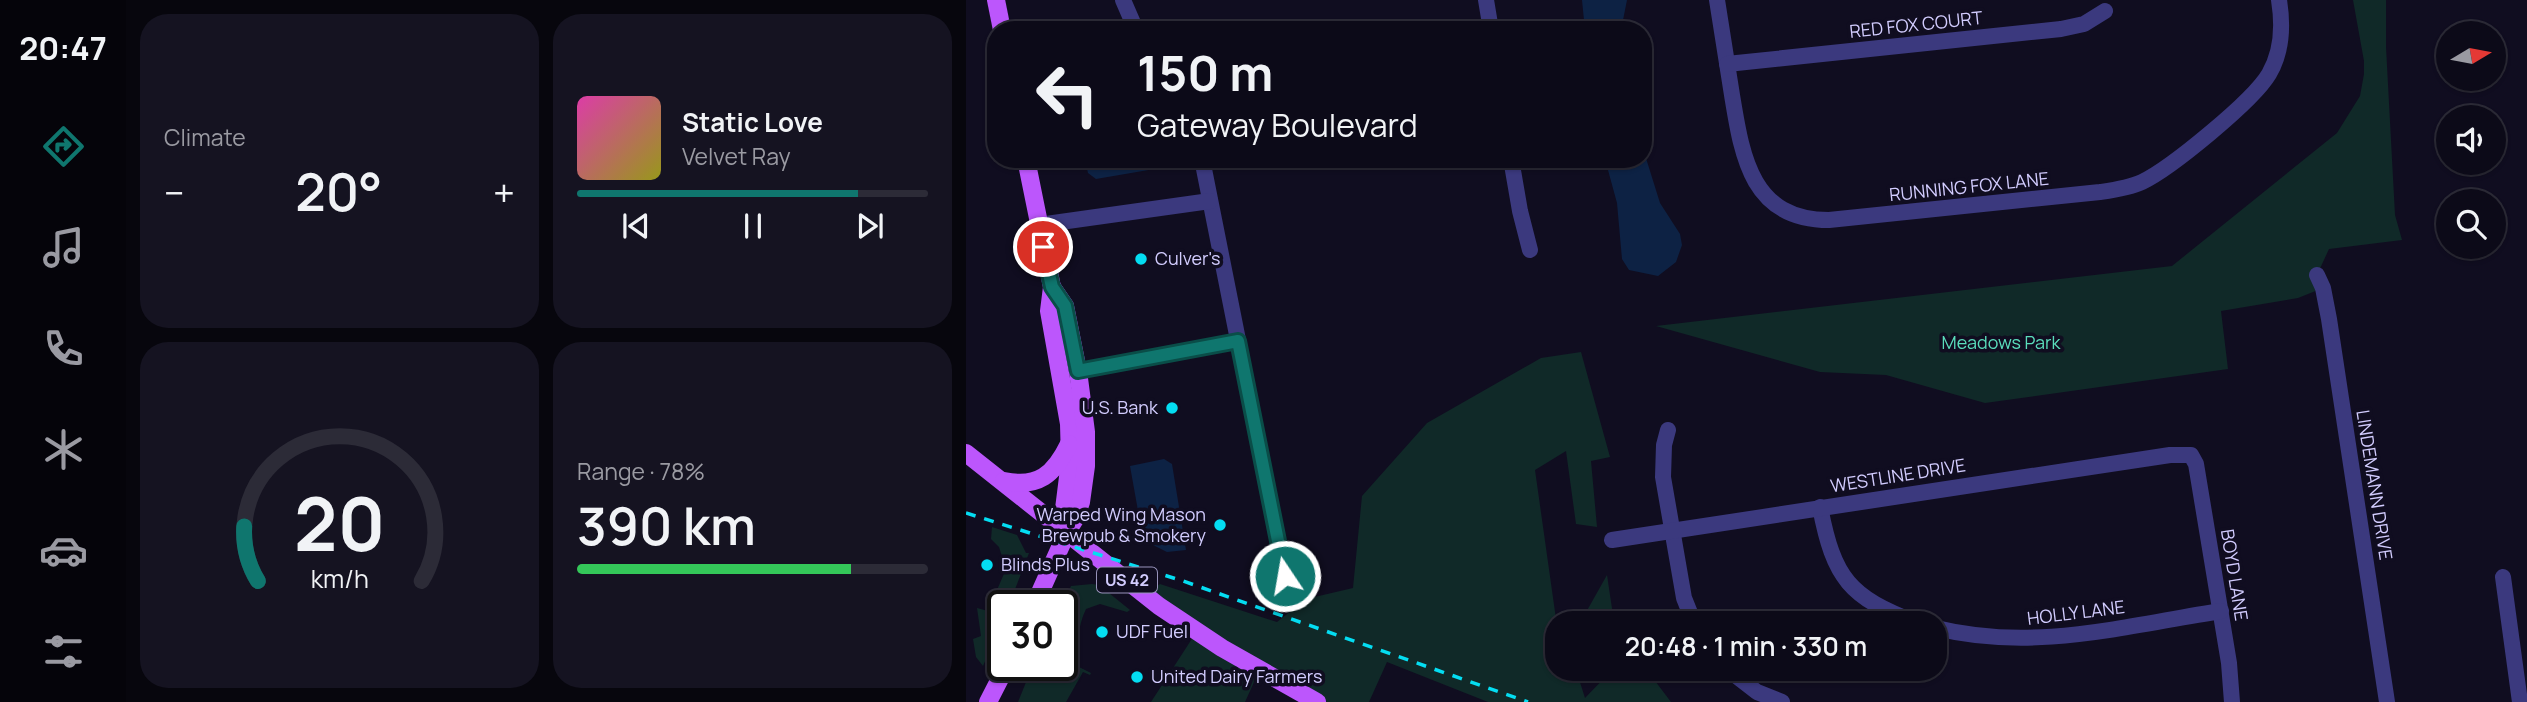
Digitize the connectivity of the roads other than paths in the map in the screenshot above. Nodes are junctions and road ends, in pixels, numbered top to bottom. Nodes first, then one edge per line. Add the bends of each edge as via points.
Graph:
1 (996, 0) edge
2 (1123, 0) edge
3 (1486, 0) edge
4 (1717, 0) edge
5 (2279, 0) edge
6 (2105, 11) dead end
7 (1000, 21) edge
8 (1132, 21) edge
9 (1490, 21) edge
10 (1727, 64) junction
11 (1028, 168) edge
12 (1204, 168) edge
13 (1513, 168) edge
14 (1209, 195) junction
15 (1039, 225) junction
16 (1530, 250) dead end
17 (2317, 275) dead end
18 (1052, 287) junction
19 (1238, 341) junction
20 (1078, 371) junction
21 (1668, 430) dead end
22 (1071, 441) junction
23 (966, 453) edge
24 (2191, 455) joint
25 (1000, 480) junction
26 (1820, 507) junction
27 (1671, 530) junction
28 (1066, 532) junction
29 (1612, 540) dead end
30 (1285, 576) dead end
31 (2503, 577) dead end
32 (1041, 590) edge
33 (1689, 611) edge
34 (1888, 611) edge
35 (2221, 611) junction
36 (1947, 630) edge
37 (2521, 664) edge
38 (999, 681) edge
39 (1744, 681) edge
40 (988, 702) edge
41 (1317, 702) edge
42 (1782, 702) edge
43 (2232, 702) edge
44 (2387, 702) edge
45 (2520, 702) edge

1 - 7 main road
2 - 8 street
3 - 9 street
4 - 10 street, RUNNING FOX LANE
5 - 10 street, RUNNING FOX LANE via 2276,58 2255,91 2154,175 2124,188 2090,193 1829,220 1797,215 1764,194 1747,167
6 - 10 street, RED FOX COURT via 2084,24 2061,29
11 - 15 main road
12 - 14 street
13 - 16 street
14 - 15 street
14 - 19 street
15 - 18 main road
17 - 44 street, LINDEMANN DRIVE via 2329,319
18 - 20 main road via 1065,306
18 - 22 main road via 1049,311
19 - 20 street
19 - 30 street
20 - 28 main road via 1086,466 1081,502
21 - 27 street via 1662,461
22 - 25 main road via 1061,461 1038,481 1023,485
22 - 28 main road
23 - 25 main road, US 42
24 - 26 street, WESTLINE DRIVE
24 - 35 street, BOYD LANE
25 - 28 main road, US 42
26 - 27 street, WESTLINE DRIVE
26 - 34 street via 1832,553 1850,585
27 - 29 street, WESTLINE DRIVE
27 - 33 street
28 - 32 main road
28 - 41 main road, US 42 via 1159,606
31 - 37 street
35 - 36 street, HOLLY LANE via 2052,638 1984,638
35 - 43 street, BOYD LANE
37 - 45 street
38 - 40 main road
39 - 42 street

